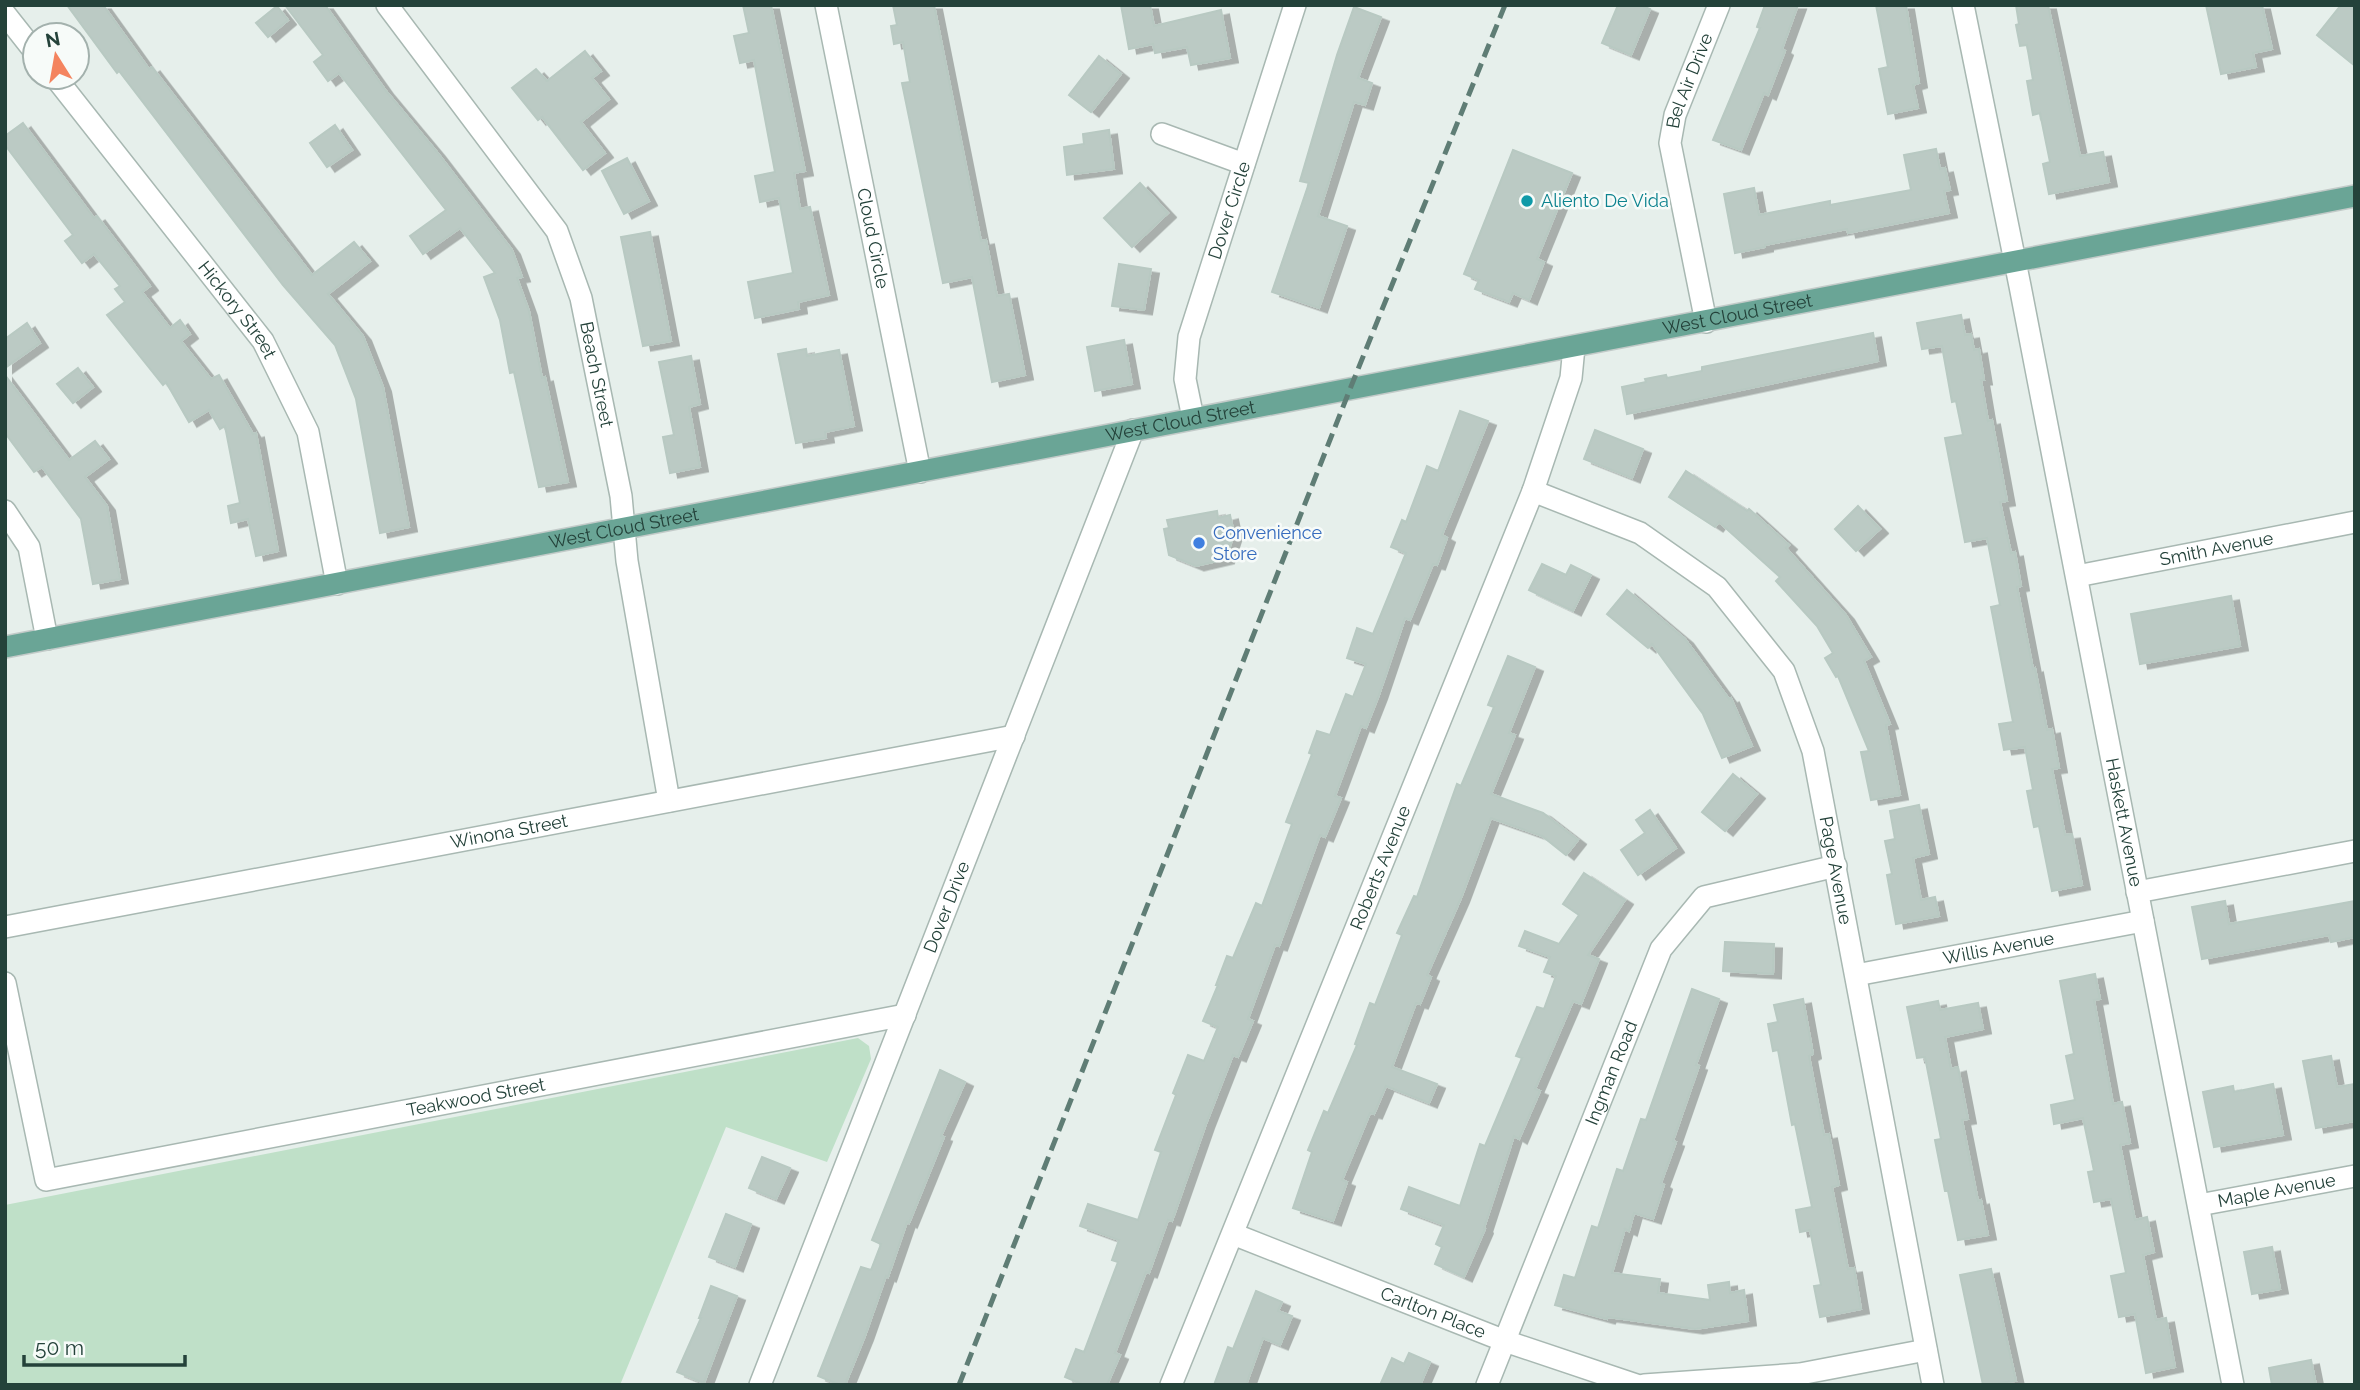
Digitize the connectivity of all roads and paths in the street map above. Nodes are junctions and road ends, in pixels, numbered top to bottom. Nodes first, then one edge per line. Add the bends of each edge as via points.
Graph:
1 (387, 5) edge
2 (826, 5) edge
3 (1295, 5) edge
4 (1719, 5) edge
5 (1963, 5) edge
6 (5, 14) edge
7 (21, 34) edge
8 (66, 91) edge
9 (1162, 134) dead end
10 (1244, 164) junction
11 (2355, 196) edge
12 (2015, 261) junction
13 (1706, 322) junction
14 (1574, 347) junction
15 (1193, 418) junction
16 (1133, 430) junction
17 (920, 472) junction
18 (1533, 491) junction
19 (5, 511) edge
20 (2355, 522) edge
21 (625, 528) junction
22 (2077, 576) junction
23 (337, 583) junction
24 (47, 639) junction
25 (5, 647) edge
26 (1014, 736) junction
27 (669, 801) junction
28 (2355, 851) edge
29 (1836, 866) junction
30 (2137, 892) junction
31 (2143, 921) junction
32 (5, 927) edge
33 (1856, 975) junction
34 (5, 983) edge
35 (905, 1015) junction
36 (2355, 1176) edge
37 (2199, 1205) junction
38 (1233, 1234) junction
39 (1505, 1341) junction
40 (1926, 1350) junction
41 (760, 1385) edge
42 (1171, 1385) edge
43 (1487, 1385) edge
44 (1636, 1385) edge
45 (1644, 1385) edge
46 (1933, 1385) edge
47 (2233, 1385) edge

1 - 21 street, Beach Street via 557,231 581,298
2 - 17 street, Cloud Circle
3 - 10 street, Dover Circle
4 - 13 street, Bel Air Drive via 1675,115 1670,143
5 - 12 street
6 - 7 street
8 - 23 street, Hickory Street via 263,341 308,432
9 - 10 street
10 - 15 street, Dover Circle via 1189,337 1185,379
11 - 12 main road, West Cloud Street
12 - 13 main road, West Cloud Street
12 - 22 street, Haskett Avenue
13 - 14 main road, West Cloud Street
14 - 15 main road, West Cloud Street
14 - 18 street, Roberts Avenue via 1571,378
15 - 16 main road, West Cloud Street
16 - 17 main road, West Cloud Street
16 - 26 street, Dover Drive
17 - 21 main road, West Cloud Street
18 - 29 street, Page Avenue via 1640,533 1717,587 1784,671 1813,751
18 - 38 street, Roberts Avenue
19 - 24 street via 29,547
20 - 22 street, Smith Avenue
21 - 23 main road, West Cloud Street
21 - 27 street, Beach Street
22 - 30 street, Haskett Avenue
23 - 24 main road, West Cloud Street
24 - 25 main road, West Cloud Street
26 - 27 street, Winona Street
26 - 35 street, Dover Drive
27 - 32 street, Winona Street
28 - 30 street
29 - 33 street, Page Avenue
29 - 39 street, Ingman Road via 1704,897 1661,949
30 - 31 street, Haskett Avenue
31 - 33 street, Willis Avenue
31 - 37 street, Haskett Avenue
33 - 40 street, Page Avenue
34 - 35 street, Teakwood Street via 46,1180
35 - 41 street, Dover Drive
36 - 37 street, Maple Avenue
37 - 47 street, Haskett Avenue
38 - 39 street, Carlton Place
38 - 42 street, Roberts Avenue
39 - 43 street, Ingman Road
39 - 44 street, Carlton Place
40 - 45 street via 1800,1374
40 - 46 street, Page Avenue

